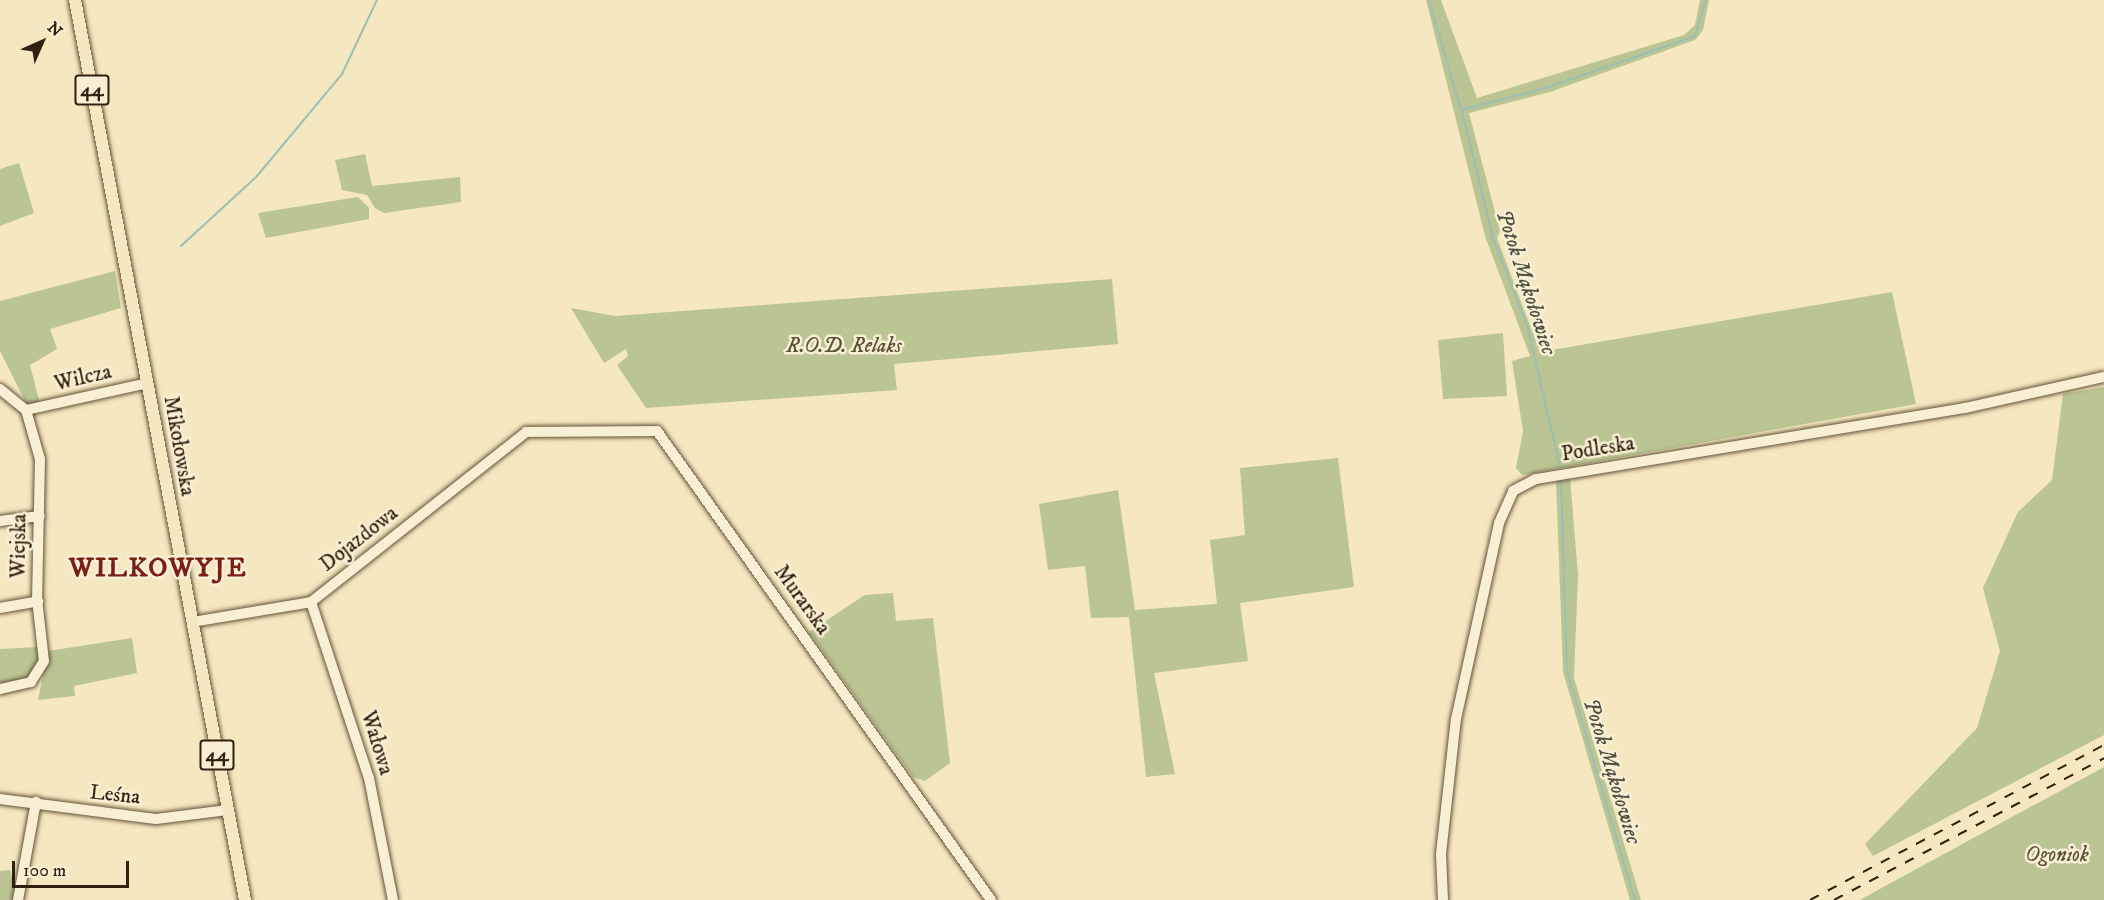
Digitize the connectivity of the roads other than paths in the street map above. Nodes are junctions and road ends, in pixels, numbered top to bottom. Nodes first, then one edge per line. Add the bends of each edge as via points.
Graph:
1 (75, 0) edge
2 (2104, 377) edge
3 (148, 383) junction
4 (0, 389) edge
5 (26, 410) junction
6 (526, 432) joint
7 (40, 516) junction
8 (0, 521) edge
9 (38, 602) junction
10 (311, 602) junction
11 (0, 608) edge
12 (192, 622) junction
13 (0, 689) edge
14 (0, 799) edge
15 (36, 802) junction
16 (227, 810) junction
17 (18, 900) edge
18 (245, 900) edge
19 (393, 900) edge
20 (991, 900) edge
21 (1443, 900) edge

1 - 3 main road, Mikołowska / 44
2 - 21 street, Podleska via 1965,408 1536,478 1513,491 1499,523 1456,719 1441,854
3 - 5 street, Wilcza
3 - 12 main road, Mikołowska / 44
4 - 5 street
5 - 7 street, Wiejska via 40,459
6 - 10 street, Dojazdowa
6 - 20 street, Murarska via 657,431
7 - 8 street
7 - 9 street, Wiejska
9 - 11 street
9 - 13 street, Wiejska via 44,662 31,682
10 - 12 street, Dojazdowa
10 - 19 street, Wałowa via 369,778
12 - 16 main road, Mikołowska / 44
14 - 15 street, Leśna
15 - 16 street, Leśna via 156,819
15 - 17 street
16 - 18 main road, Mikołowska / 44

